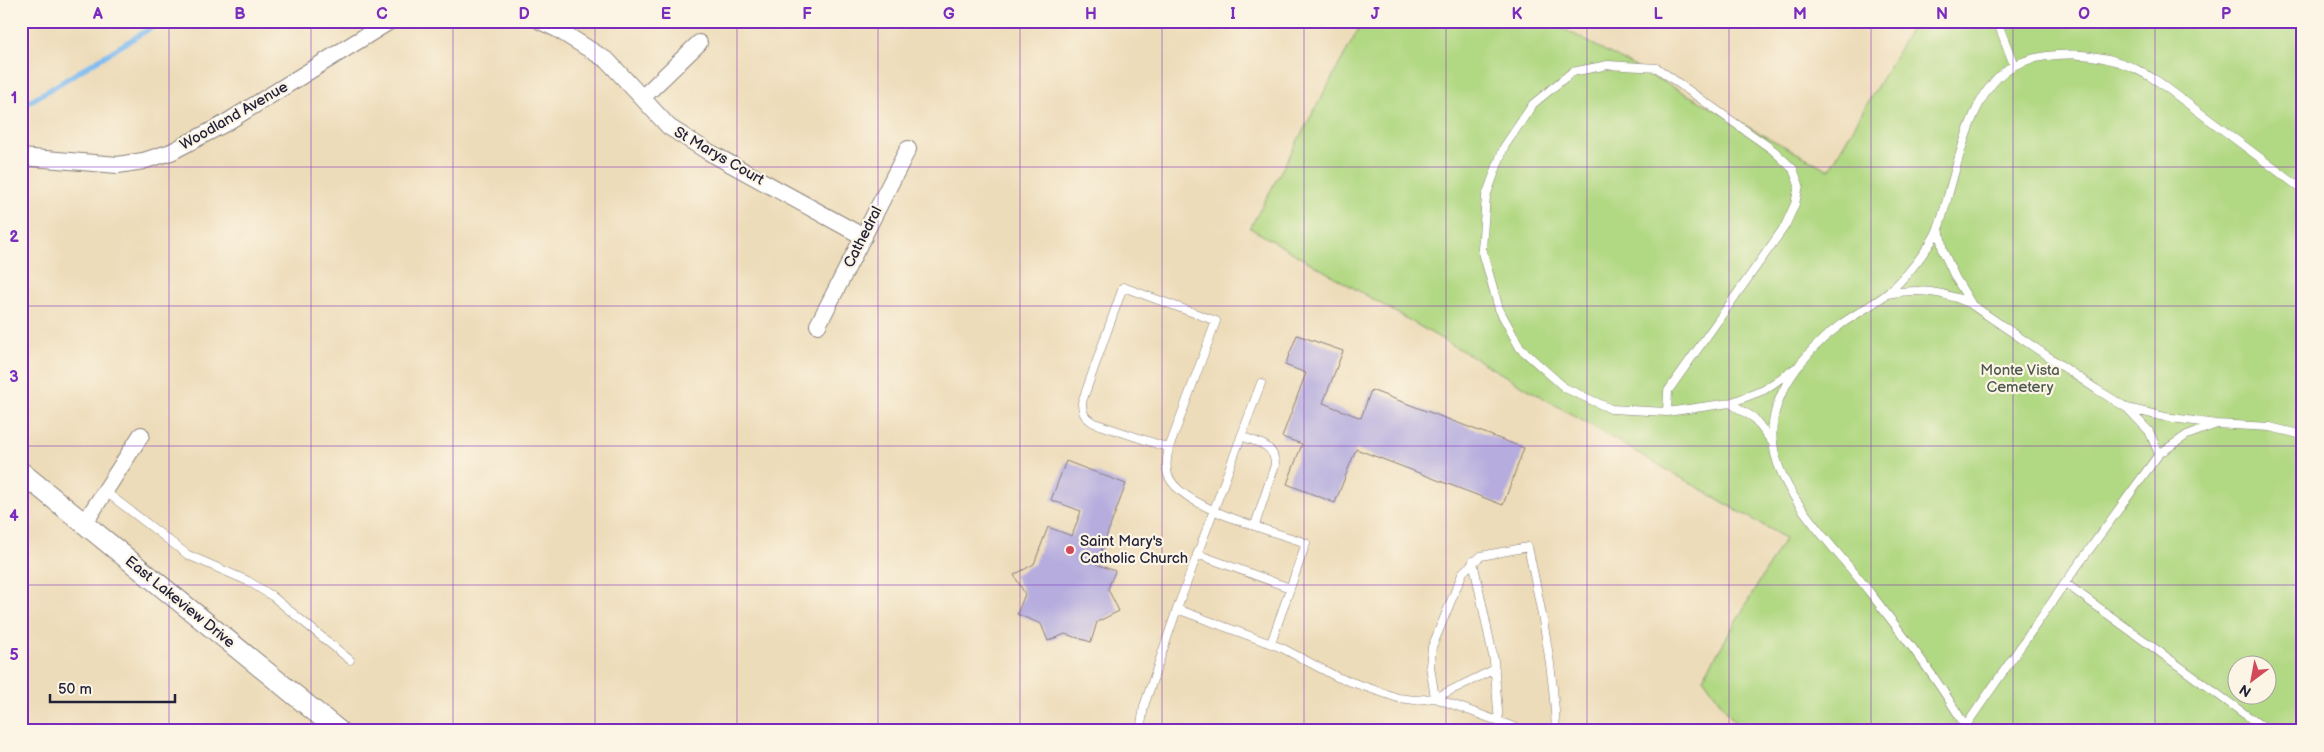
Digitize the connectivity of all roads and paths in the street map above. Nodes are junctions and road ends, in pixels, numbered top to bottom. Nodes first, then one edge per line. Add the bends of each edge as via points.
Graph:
1 (390, 21) edge
2 (540, 21) edge
3 (1997, 21) edge
4 (699, 43) dead end
5 (2014, 65) junction
6 (642, 98) junction
7 (908, 148) dead end
8 (21, 157) edge
9 (2303, 190) edge
10 (1940, 228) junction
11 (864, 237) junction
12 (1886, 294) junction
13 (1972, 304) junction
14 (818, 325) dead end
15 (1800, 365) junction
16 (1261, 383) dead end
17 (1730, 403) junction
18 (2128, 408) junction
19 (1667, 412) junction
20 (2216, 424) junction
21 (141, 435) dead end
22 (2303, 435) edge
23 (1242, 436) junction
24 (1773, 443) junction
25 (1168, 448) junction
26 (2159, 454) junction
27 (21, 472) edge
28 (106, 492) junction
29 (1214, 510) junction
30 (84, 524) junction
31 (1255, 525) junction
32 (1198, 554) junction
33 (1473, 561) junction
34 (2065, 583) junction
35 (1290, 588) junction
36 (1177, 608) junction
37 (1270, 643) junction
38 (350, 660) dead end
39 (1495, 669) junction
40 (1435, 698) junction
41 (1500, 723) junction
42 (1965, 729) edge
43 (339, 731) edge
44 (1140, 731) edge
45 (1525, 731) edge
46 (1556, 731) edge
47 (2268, 731) edge

1 - 8 street, Woodland Avenue via 217,128 171,152 118,165
2 - 6 street, St Marys Court via 608,61
3 - 5 lane
4 - 6 street
5 - 9 lane via 2037,58 2083,55 2133,67 2175,93
5 - 10 lane via 1990,88 1977,111 1954,174
6 - 11 street, St Marys Court via 669,127 707,151
7 - 11 street, Cathedral
10 - 12 lane via 1921,258
10 - 13 lane via 1943,251
11 - 14 street, Cathedral
12 - 13 lane via 1924,291 1957,297
12 - 15 lane via 1838,327
13 - 18 lane
15 - 17 lane via 1764,390
15 - 24 lane via 1779,402
16 - 23 lane
17 - 19 lane
17 - 24 lane via 1754,418
18 - 20 lane
18 - 26 lane via 2149,431
19 - 19 lane via 1611,409 1565,388 1520,348 1499,309 1482,248 1486,196 1504,147 1533,104 1572,72 1608,65 1657,68 1773,150 1793,169 1799,185 1785,226 1668,391
20 - 22 lane via 2270,427
20 - 26 lane via 2187,435
21 - 28 street
23 - 29 lane
23 - 31 lane via 1270,448 1275,458
24 - 42 lane via 1780,470 1804,510 1904,638
25 - 25 lane via 1216,321 1123,287 1082,402 1082,412 1094,423
25 - 29 lane via 1168,474 1178,490 1196,503
26 - 34 lane
27 - 30 street, East Lakeview Drive
28 - 30 street
28 - 38 lane via 188,555 248,581 272,596
29 - 31 lane
29 - 32 lane
30 - 43 street, East Lakeview Drive
31 - 35 lane via 1306,543
32 - 35 lane
32 - 36 lane
33 - 39 lane
33 - 40 lane via 1463,572 1432,647 1430,666
33 - 46 lane via 1481,556 1528,547 1554,691
34 - 42 lane
34 - 47 lane
35 - 37 lane
36 - 37 lane
36 - 44 lane via 1144,706
37 - 40 lane via 1337,677 1374,691 1415,700
39 - 40 lane
39 - 41 lane
40 - 41 lane
41 - 45 lane

